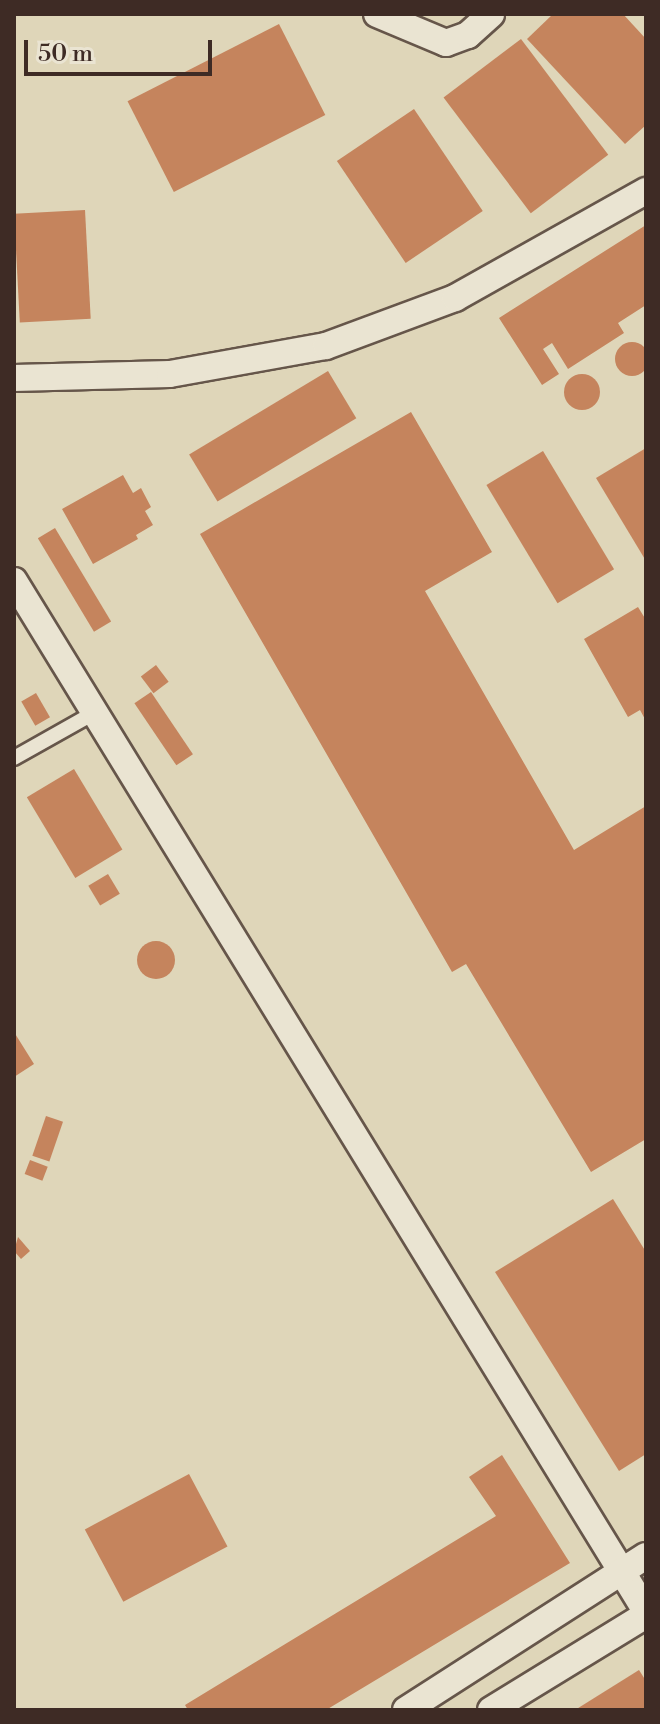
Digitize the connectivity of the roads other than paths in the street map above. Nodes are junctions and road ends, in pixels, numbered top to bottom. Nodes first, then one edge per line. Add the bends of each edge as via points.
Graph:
1 (377, 14) edge
2 (491, 14) edge
3 (646, 191) edge
4 (14, 378) edge
5 (14, 581) edge
6 (94, 713) junction
7 (14, 758) edge
8 (646, 1556) edge
9 (622, 1571) junction
10 (646, 1613) edge
11 (406, 1710) edge
12 (491, 1710) edge

1 - 2 street via 446,43 468,35
3 - 4 street via 455,298 326,346 170,374
5 - 6 street
6 - 7 lane
6 - 9 street
8 - 9 street
9 - 10 street
9 - 11 street
10 - 12 street

